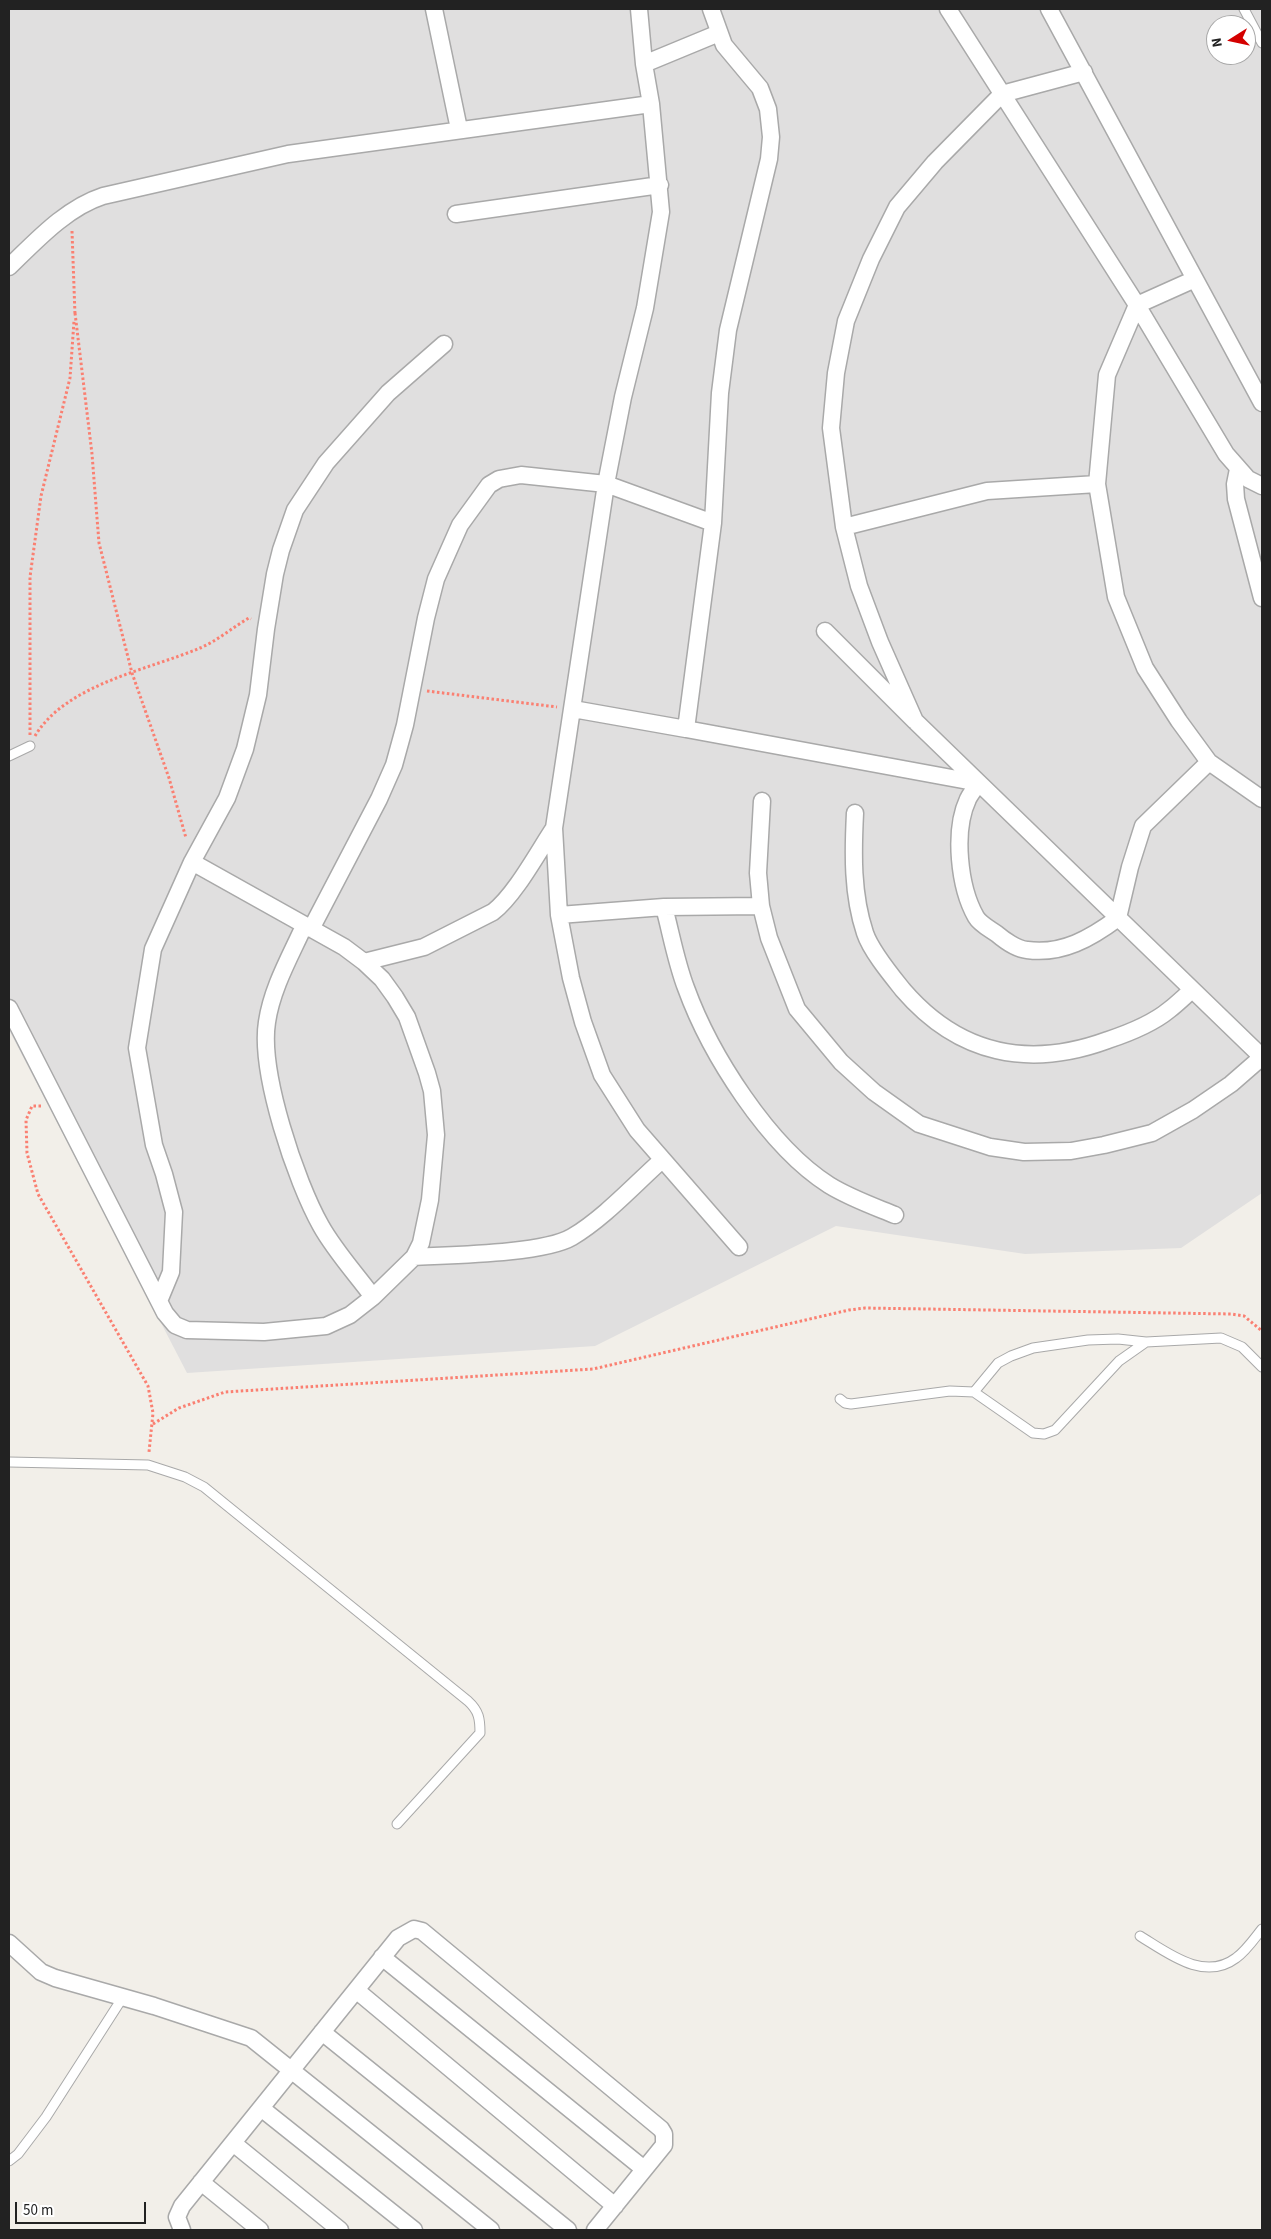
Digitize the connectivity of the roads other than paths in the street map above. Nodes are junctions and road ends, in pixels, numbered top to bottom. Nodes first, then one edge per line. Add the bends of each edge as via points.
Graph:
1 (434, 9) edge
2 (639, 9) edge
3 (711, 9) edge
4 (948, 9) edge
5 (1049, 9) edge
6 (1244, 9) edge
7 (720, 34) junction
8 (1262, 43) edge
9 (644, 64) junction
10 (1084, 72) junction
11 (1002, 94) junction
12 (651, 104) junction
13 (459, 129) junction
14 (660, 185) junction
15 (456, 214) dead end
16 (9, 267) edge
17 (1195, 278) junction
18 (1137, 305) junction
19 (444, 344) dead end
20 (1262, 403) edge
21 (1238, 469) junction
22 (606, 484) junction
23 (1098, 484) junction
24 (1262, 486) edge
25 (713, 523) junction
26 (844, 527) junction
27 (1262, 598) edge
28 (825, 631) dead end
29 (574, 709) junction
30 (915, 722) junction
31 (686, 729) junction
32 (30, 746) road end
33 (9, 756) edge
34 (1209, 762) junction
35 (979, 783) junction
36 (1262, 800) edge
37 (762, 801) dead end
38 (855, 813) dead end
39 (554, 828) junction
40 (192, 862) junction
41 (761, 906) junction
42 (664, 907) junction
43 (559, 914) junction
44 (1118, 918) junction
45 (307, 928) junction
46 (364, 962) junction
47 (1192, 990) junction
48 (9, 1008) edge
49 (1262, 1057) edge
50 (662, 1160) junction
51 (895, 1215) dead end
52 (739, 1247) dead end
53 (414, 1257) junction
54 (373, 1297) junction
55 (159, 1300) junction
56 (1146, 1342) junction
57 (1262, 1366) edge
58 (974, 1392) junction
59 (840, 1399) dead end
60 (9, 1462) edge
61 (398, 1824) dead end
62 (1262, 1929) edge
63 (1140, 1936) dead end
64 (9, 1943) edge
65 (382, 1957) junction
66 (356, 1990) junction
67 (123, 1997) junction
68 (322, 2032) junction
69 (292, 2070) junction
70 (261, 2108) junction
71 (233, 2143) junction
72 (9, 2161) edge
73 (644, 2169) junction
74 (201, 2182) junction
75 (615, 2206) junction
76 (182, 2230) edge
77 (260, 2230) edge
78 (340, 2230) edge
79 (414, 2230) edge
80 (490, 2230) edge
81 (568, 2230) edge
82 (595, 2230) edge

1 - 13 street
2 - 9 street
3 - 7 street
4 - 11 street
5 - 10 street
6 - 8 lane
7 - 9 street
7 - 25 street via 724,45 760,88 768,109 772,137 728,330 720,393
9 - 12 street
10 - 11 street
10 - 17 street
11 - 18 street
11 - 26 street via 935,162 897,207 846,321 836,372 831,428
12 - 13 street
12 - 14 street
13 - 16 street via 288,154 103,196 72,212
14 - 15 street
14 - 22 street via 661,212 645,308
17 - 18 street
17 - 20 street
18 - 21 street
18 - 23 street via 1107,375
19 - 40 street via 388,393 326,462 291,519 281,550 258,695 245,749 227,798
21 - 24 street
21 - 27 street via 1236,500
22 - 25 street
22 - 29 street
22 - 45 street via 521,476 499,479 489,485 460,525 436,579 405,725 386,783
23 - 26 street via 986,491
23 - 34 street via 1116,597 1145,668
25 - 31 street
26 - 30 street via 859,586
28 - 30 street
29 - 31 street
29 - 39 street
30 - 35 street
31 - 35 street
32 - 33 lane
34 - 36 street
34 - 44 street via 1143,826
35 - 44 street
35 - 44 street via 968,798 959,848 968,898 977,919 1025,950 1051,950 1094,935
37 - 41 street via 758,873
38 - 47 street via 856,896 866,935 890,974 916,1005 949,1030 984,1047 1017,1055 1052,1055 1092,1046 1131,1032 1169,1010
39 - 43 street
39 - 46 street via 493,912 424,948
40 - 45 street
40 - 55 street via 154,949 137,1048 154,1145 174,1212 171,1272
41 - 42 street
41 - 49 street via 769,938 797,1009 841,1062 874,1092 919,1124 990,1147 1024,1152 1070,1151 1152,1133 1231,1084
42 - 43 street
42 - 51 street via 685,986 706,1037 728,1074 795,1157 828,1184
43 - 50 street via 571,978 602,1075 624,1111
44 - 47 street
45 - 46 street via 344,947
45 - 54 street via 276,987 267,1022 266,1055 281,1125 297,1172 321,1226
46 - 53 street via 382,979 407,1017 432,1091 435,1159 425,1228
47 - 49 street
48 - 55 street
50 - 52 street
50 - 53 street via 589,1225 563,1241 515,1249
53 - 54 street
54 - 55 street via 350,1316 326,1326 264,1332 182,1329 172,1322
56 - 57 lane via 1221,1338 1242,1347
56 - 58 lane via 1088,1340 1033,1348 998,1364
56 - 58 lane via 1119,1361 1050,1433 1033,1433
58 - 59 lane via 950,1391 851,1404
60 - 61 lane via 148,1466 204,1487 476,1709 480,1733
62 - 63 lane via 1237,1958 1224,1966 1210,1968 1184,1961
64 - 67 street via 41,1972
65 - 66 street
65 - 73 street
65 - 73 street via 406,1932 422,1931 661,2129 664,2145
66 - 68 street
66 - 75 street
67 - 69 street via 251,2038
67 - 72 lane via 46,2117
68 - 69 street
68 - 81 street
69 - 70 street
69 - 80 street
70 - 71 street
70 - 79 street
71 - 74 street
71 - 78 street
73 - 75 street
74 - 76 street via 179,2211 178,2223
74 - 77 street
75 - 82 street

